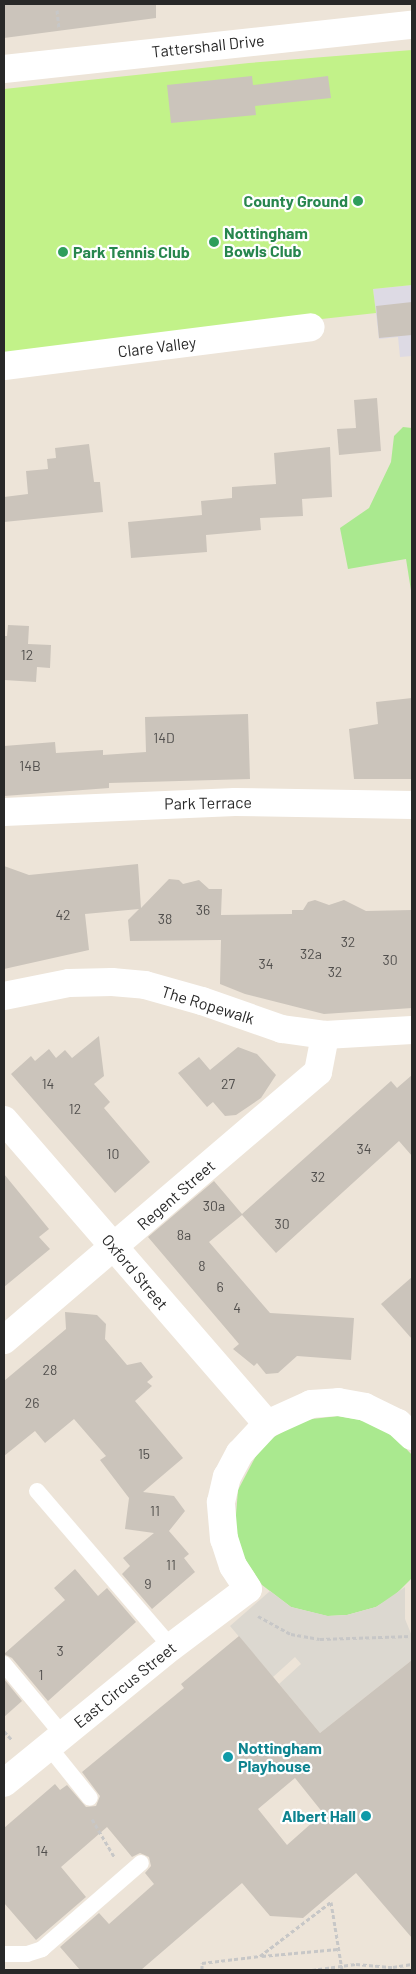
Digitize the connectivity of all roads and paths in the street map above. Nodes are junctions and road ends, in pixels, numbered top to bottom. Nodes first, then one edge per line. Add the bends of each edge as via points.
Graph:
1 (57, 10) dead end
2 (412, 25) edge
3 (59, 28) dead end
4 (4, 69) edge
5 (310, 327) dead end
6 (4, 366) edge
7 (412, 805) edge
8 (4, 812) edge
9 (4, 996) edge
10 (412, 1030) edge
11 (326, 1035) junction
12 (4, 1120) edge
13 (114, 1249) junction
14 (4, 1340) edge
15 (267, 1424) junction
16 (412, 1436) edge
17 (37, 1490) dead end
18 (248, 1589) junction
19 (412, 1636) edge
20 (171, 1647) junction
21 (4, 1664) edge
22 (56, 1741) junction
23 (4, 1783) edge
24 (90, 1798) joint
25 (141, 1863) dead end
26 (128, 1874) junction
27 (338, 1949) junction
28 (4, 1954) edge
29 (260, 1956) junction
30 (411, 1964) edge
31 (341, 1968) edge
32 (202, 1970) edge
33 (312, 1970) edge

1 - 3 path
2 - 4 street, Tattershall Drive
5 - 6 street, Clare Valley
7 - 8 street, Park Terrace via 235,802
9 - 11 street, The Ropewalk via 69,983 112,982 145,986 282,1029
10 - 11 street, The Ropewalk
11 - 13 street, Regent Street via 318,1072
12 - 13 street, Oxford Street
13 - 14 street, Regent Street
13 - 15 street, Oxford Street
15 - 16 street via 311,1404 338,1402 365,1407 398,1423
15 - 18 street via 240,1452 227,1477 222,1502 224,1539 233,1566
17 - 20 lane
18 - 19 path via 250,1609 291,1634 320,1639
18 - 20 street, East Circus Street
20 - 22 street, East Circus Street
21 - 22 lane
22 - 23 street, East Circus Street
22 - 24 lane
24 - 26 path via 82,1805 106,1838 103,1842
25 - 26 lane
26 - 28 lane via 42,1949 26,1954
27 - 29 path
27 - 29 path via 331,1902
27 - 31 path
29 - 32 path via 202,1963
30 - 31 path
31 - 33 path

